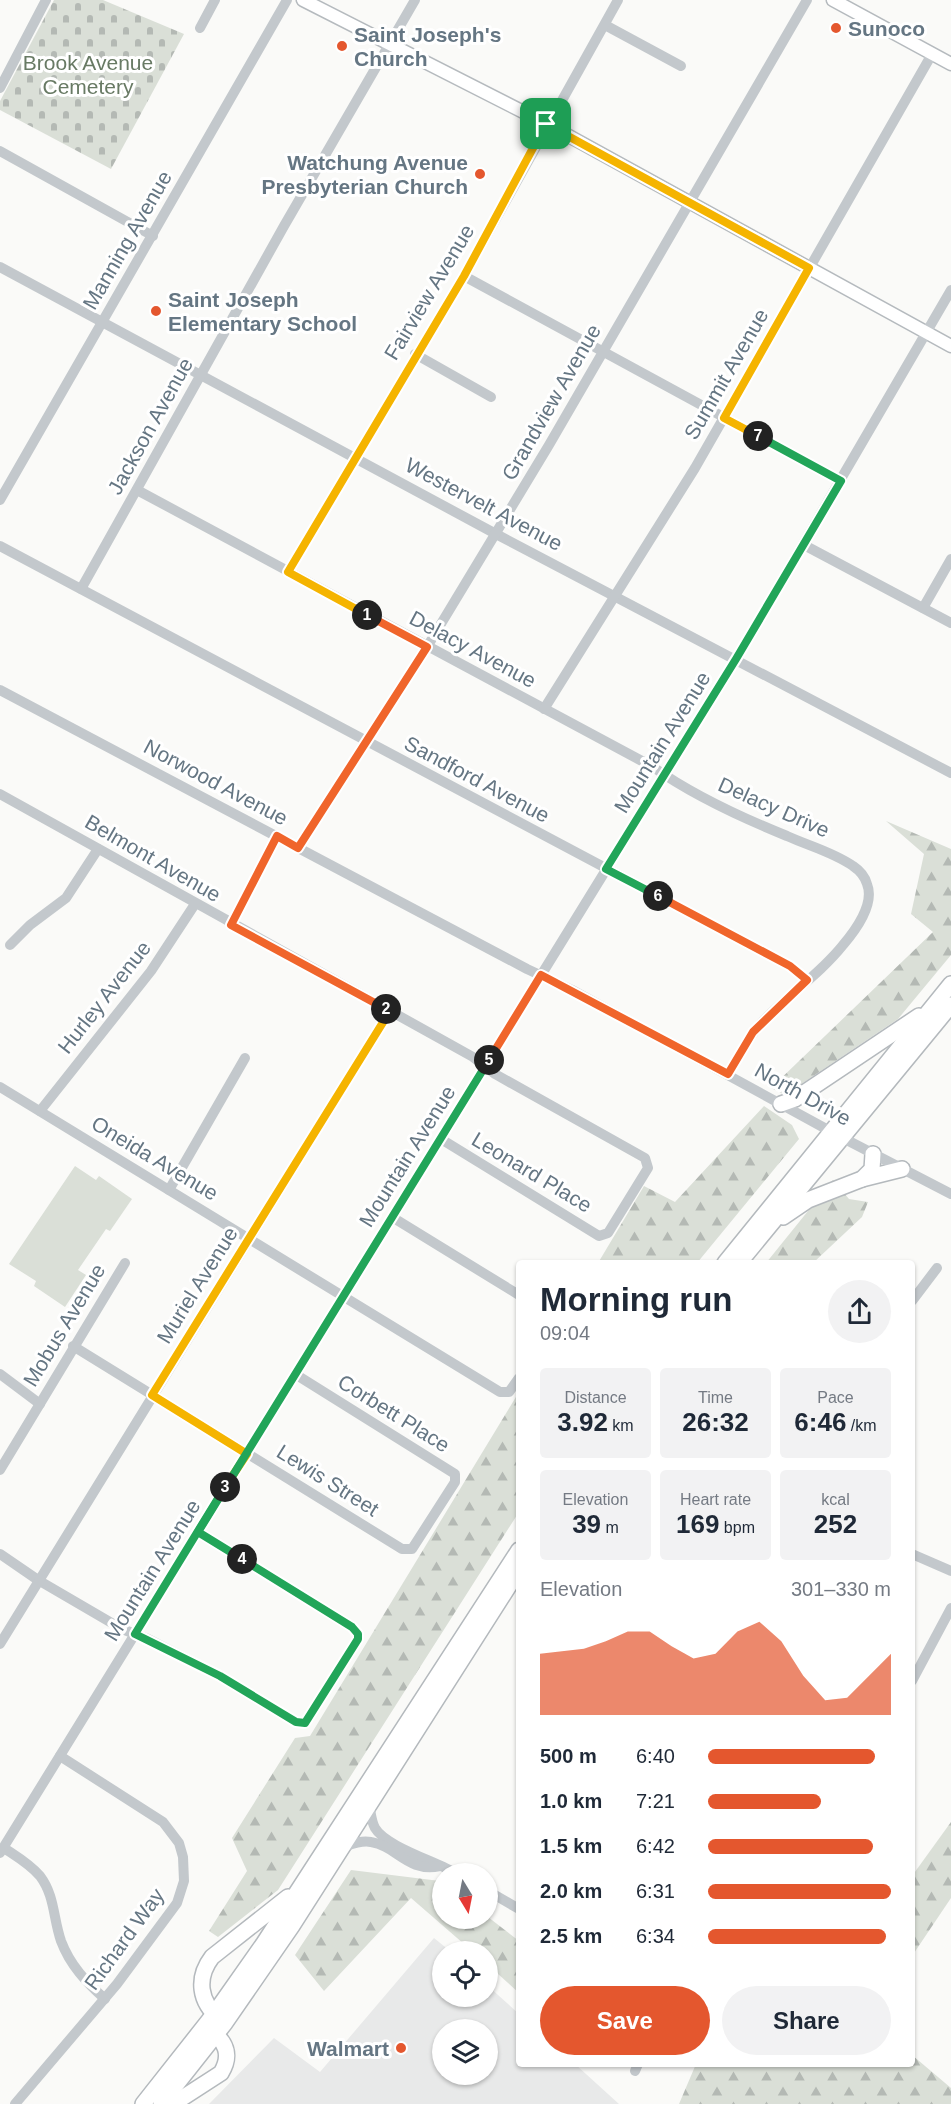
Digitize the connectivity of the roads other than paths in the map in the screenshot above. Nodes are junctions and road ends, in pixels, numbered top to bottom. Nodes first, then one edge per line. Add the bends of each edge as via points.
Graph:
1 (46, 0) edge
2 (215, 0) edge
3 (287, 0) edge
4 (303, 0) edge
5 (415, 0) edge
6 (618, 0) edge
7 (807, 0) edge
8 (833, 0) edge
9 (605, 25) junction
10 (200, 28) dead end
11 (391, 43) junction
12 (932, 54) junction
13 (949, 61) edge
14 (681, 66) dead end
15 (0, 88) edge
16 (546, 124) junction
17 (0, 151) edge
18 (689, 201) junction
19 (153, 236) junction
20 (0, 267) edge
21 (809, 268) junction
22 (464, 276) junction
23 (951, 290) edge
24 (102, 321) junction
25 (926, 333) junction
26 (951, 346) edge
27 (604, 351) junction
28 (415, 354) junction
29 (202, 374) junction
30 (491, 397) dead end
31 (724, 418) junction
32 (355, 457) junction
33 (841, 481) junction
34 (137, 490) junction
35 (0, 500) edge
36 (496, 534) junction
37 (804, 545) junction
38 (0, 546) edge
39 (951, 559) edge
40 (288, 572) junction
41 (81, 589) junction
42 (616, 596) junction
43 (923, 608) junction
44 (951, 622) edge
45 (427, 647) junction
46 (736, 659) junction
47 (0, 690) edge
48 (544, 708) junction
49 (366, 741) junction
50 (951, 773) edge
51 (664, 775) junction
52 (0, 794) edge
53 (277, 836) junction
54 (298, 848) junction
55 (98, 849) junction
56 (606, 869) junction
57 (195, 904) junction
58 (231, 925) junction
59 (10, 945) dead end
60 (541, 975) junction
61 (807, 980) junction
62 (951, 984) edge
63 (951, 1005) edge
64 (931, 1007) junction
65 (390, 1011) junction
66 (245, 1058) dead end
67 (485, 1066) junction
68 (728, 1074) junction
69 (0, 1087) edge
70 (781, 1104) junction
71 (40, 1111) junction
72 (835, 1134) junction
73 (441, 1139) junction
74 (873, 1154) junction
75 (902, 1169) junction
76 (862, 1179) junction
77 (170, 1190) junction
78 (951, 1194) edge
79 (392, 1217) junction
80 (764, 1232) junction
81 (604, 1236) joint
82 (249, 1239) junction
83 (728, 1260) edge
84 (741, 1260) edge
85 (125, 1263) dead end
86 (937, 1268) dead end
87 (516, 1293) edge
88 (344, 1296) junction
89 (915, 1297) edge
90 (73, 1347) junction
91 (0, 1374) edge
92 (295, 1374) junction
93 (516, 1382) edge
94 (152, 1395) junction
95 (40, 1404) junction
96 (247, 1454) junction
97 (0, 1470) edge
98 (198, 1532) junction
99 (409, 1551) joint
100 (0, 1554) edge
101 (516, 1555) edge
102 (915, 1555) edge
103 (933, 1564) junction
104 (951, 1571) edge
105 (516, 1575) edge
106 (951, 1578) edge
107 (39, 1580) junction
108 (951, 1608) edge
109 (135, 1634) junction
110 (0, 1644) edge
111 (915, 1675) edge
112 (60, 1756) junction
113 (369, 1805) junction
114 (343, 1847) junction
115 (2, 1850) edge
116 (434, 1863) edge
117 (432, 1868) edge
118 (300, 1886) junction
119 (498, 1897) edge
120 (516, 1908) edge
121 (105, 1999) junction
122 (214, 2024) junction
123 (15, 2104) edge
124 (143, 2104) edge
125 (161, 2104) edge
126 (173, 2104) edge

1 - 15 street
2 - 10 street
3 - 19 street, Manning Avenue
4 - 11 main road
5 - 11 street, Jackson Avenue
6 - 9 street, Fairview Avenue
7 - 18 street, Grandview Avenue
8 - 12 main road
9 - 14 street
9 - 16 street, Fairview Avenue
11 - 16 main road
11 - 29 street, Jackson Avenue
12 - 13 main road
12 - 21 street, Summit Avenue
16 - 18 main road
16 - 22 street, Fairview Avenue
17 - 19 street
18 - 21 main road
18 - 27 street, Grandview Avenue
19 - 24 street, Manning Avenue
20 - 24 street, Westervelt Avenue
21 - 25 main road
21 - 31 street, Summit Avenue
22 - 27 street
22 - 28 street, Fairview Avenue
23 - 25 street, Mountain Avenue
24 - 29 street, Westervelt Avenue
24 - 35 street, Manning Avenue
25 - 26 main road
25 - 33 street, Mountain Avenue
27 - 31 street
27 - 36 street, Grandview Avenue
28 - 30 street
28 - 32 street, Fairview Avenue
29 - 32 street, Westervelt Avenue
29 - 34 street, Jackson Avenue
31 - 33 street
31 - 42 street, Summit Avenue
32 - 36 street, Westervelt Avenue
32 - 40 street, Fairview Avenue
33 - 37 street, Mountain Avenue
34 - 40 street, Delacy Avenue
34 - 41 street, Jackson Avenue
36 - 42 street, Westervelt Avenue
36 - 45 street, Grandview Avenue
37 - 43 street
37 - 46 street, Mountain Avenue
38 - 41 street, Sandford Avenue
39 - 43 street
40 - 45 street, Delacy Avenue
41 - 49 street, Sandford Avenue
42 - 46 street, Westervelt Avenue
42 - 48 street, Summit Avenue
43 - 44 street
45 - 48 street, Delacy Avenue
45 - 49 street, Grandview Avenue
46 - 50 street, Westervelt Avenue
46 - 51 street, Mountain Avenue
47 - 53 street, Norwood Avenue
48 - 51 street, Delacy Avenue
49 - 54 street, Grandview Avenue
49 - 56 street, Sandford Avenue
51 - 56 street, Mountain Avenue
51 - 61 street, Delacy Drive via 743,818 832,854 856,868 865,879 869,891 860,920 841,947
52 - 55 street, Belmont Avenue
53 - 54 street, Norwood Avenue
53 - 58 street
54 - 60 street, Norwood Avenue
55 - 57 street, Belmont Avenue
55 - 59 street via 66,898
56 - 60 street, Mountain Avenue
56 - 61 street, Sandford Avenue via 790,966
57 - 58 street, Belmont Avenue
57 - 71 street, Hurley Avenue via 152,971
58 - 65 street, Belmont Avenue
60 - 67 street, Mountain Avenue
60 - 68 street, North Drive
61 - 68 street via 753,1032
62 - 64 highway
63 - 72 highway
64 - 70 highway via 795,1099
64 - 72 highway
65 - 67 street, Belmont Avenue
65 - 82 street, Muriel Avenue
66 - 77 street
67 - 73 street, Mountain Avenue
67 - 81 street, Belmont Avenue via 645,1158 646,1173
68 - 70 street, North Drive
69 - 71 street, Oneida Avenue
70 - 72 street, North Drive
71 - 77 street, Oneida Avenue
72 - 74 street, North Drive
72 - 80 highway
72 - 83 highway
73 - 79 street, Mountain Avenue
73 - 81 street, Leonard Place
74 - 75 street, North Drive
74 - 76 highway via 872,1169
75 - 76 highway
75 - 78 street, North Drive
76 - 80 highway via 808,1200
77 - 82 street, Oneida Avenue
79 - 87 street
79 - 88 street, Mountain Avenue
80 - 84 highway
82 - 88 street, Oneida Avenue
82 - 94 street, Muriel Avenue
85 - 90 street, Mobus Avenue
86 - 89 street
88 - 92 street, Mountain Avenue
88 - 93 street, Oneida Avenue via 505,1393
90 - 94 street, Lewis Street
90 - 95 street, Mobus Avenue
91 - 95 street
92 - 96 street, Mountain Avenue
92 - 99 street, Corbett Place via 454,1474 455,1482
94 - 96 street, Lewis Street
94 - 107 street, Muriel Avenue
95 - 97 street, Mobus Avenue
96 - 98 street, Mountain Avenue
96 - 99 street, Lewis Street
98 - 109 street, Mountain Avenue
98 - 109 street via 352,1627 358,1639 305,1723 296,1722 220,1676
100 - 107 street
101 - 118 highway
102 - 103 street
103 - 104 street
103 - 106 street
105 - 113 highway
107 - 109 street
107 - 110 street, Muriel Avenue
108 - 111 street
109 - 112 street, Mountain Avenue
112 - 115 street, Mountain Avenue
112 - 121 street, Richard Way via 163,1822 183,1857 184,1881 177,1903
113 - 114 highway
113 - 116 street via 380,1834
114 - 117 street via 368,1841 415,1865
114 - 122 highway
115 - 121 street via 31,1866 43,1881 51,1895 61,1941 73,1965
118 - 122 highway
118 - 122 highway via 204,1967 201,1986
119 - 120 street
121 - 123 street, Richard Way
122 - 124 highway
122 - 125 highway
122 - 126 highway via 227,2050 226,2066

